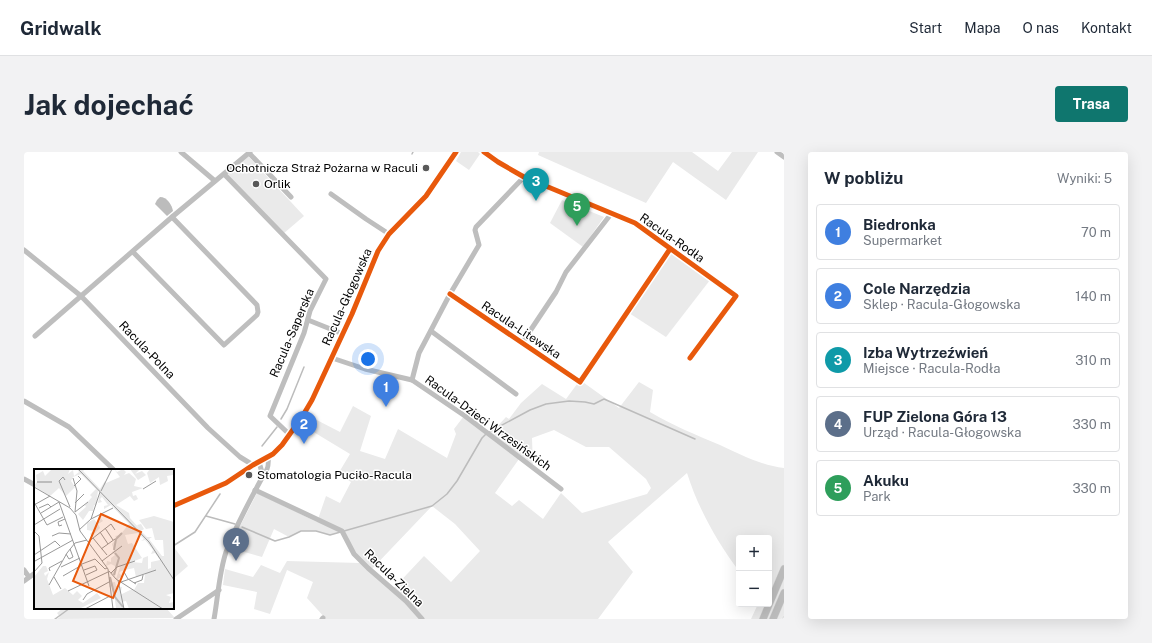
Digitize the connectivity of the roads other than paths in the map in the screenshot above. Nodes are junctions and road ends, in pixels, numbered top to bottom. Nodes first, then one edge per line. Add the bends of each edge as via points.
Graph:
1 (181, 152) edge
2 (456, 152) edge
3 (484, 152) edge
4 (777, 152) edge
5 (249, 153) edge
6 (784, 157) edge
7 (224, 174) junction
8 (524, 177) junction
9 (215, 181) junction
10 (331, 194) dead end
11 (291, 197) dead end
12 (612, 214) junction
13 (172, 217) junction
14 (389, 234) junction
15 (670, 249) junction
16 (24, 250) edge
17 (134, 252) junction
18 (450, 294) junction
19 (81, 296) junction
20 (308, 320) junction
21 (431, 331) junction
22 (343, 334) junction
23 (35, 336) dead end
24 (522, 343) junction
25 (332, 358) junction
26 (690, 358) dead end
27 (412, 380) junction
28 (516, 394) dead end
29 (24, 401) edge
30 (290, 435) junction
31 (268, 457) junction
32 (259, 462) junction
33 (253, 465) junction
34 (113, 469) edge
35 (263, 476) junction
36 (24, 479) edge
37 (34, 484) edge
38 (561, 489) dead end
39 (255, 490) junction
40 (174, 506) edge
41 (784, 569) edge
42 (24, 570) edge
43 (34, 574) edge
44 (29, 577) junction
45 (24, 581) edge
46 (219, 590) junction
47 (784, 593) edge
48 (176, 619) edge
49 (214, 619) edge
50 (422, 619) edge
51 (763, 619) edge
52 (773, 619) edge

1 - 9 street
2 - 14 street, Racula-Głogowska via 426,196
3 - 8 street, Racula-Rodła
4 - 6 street
5 - 7 street
5 - 11 street
7 - 9 street
7 - 20 street, Racula-Saperska via 325,278
8 - 12 street, Racula-Rodła
8 - 18 street via 476,227 479,245
9 - 13 street
10 - 14 street
12 - 15 street, Racula-Rodła via 635,223
12 - 24 street via 566,272 556,292
13 - 17 street
13 - 17 street via 257,305 257,315 224,345
14 - 22 street, Racula-Głogowska via 373,261
15 - 24 street, Racula-Litewska via 580,382
15 - 26 street, Racula-Rodła via 736,296
16 - 19 street, Racula-Polna
17 - 19 street
18 - 21 street
18 - 24 street, Racula-Litewska
19 - 23 street
19 - 33 street, Racula-Polna via 208,428 240,458
20 - 22 street
20 - 30 street, Racula-Saperska via 270,416
21 - 27 street via 419,353
21 - 28 street
22 - 25 street, Racula-Głogowska
25 - 27 street, Racula-Dzieci Wrzesińskich
25 - 30 street, Racula-Głogowska
27 - 38 street, Racula-Dzieci Wrzesińskich via 465,416
29 - 34 street via 69,427
30 - 31 street, Racula-Głogowska via 278,450
31 - 32 street, Racula-Głogowska
31 - 35 street via 267,471
32 - 33 street, Racula-Głogowska
32 - 35 street
33 - 40 street, Racula-Głogowska via 226,483
35 - 39 street
36 - 37 street
39 - 46 street via 226,552
39 - 50 street, Racula-Zielna via 343,533 354,554
41 - 51 highway
42 - 44 street
43 - 44 street
44 - 45 street
46 - 48 street
46 - 49 street
47 - 52 highway

